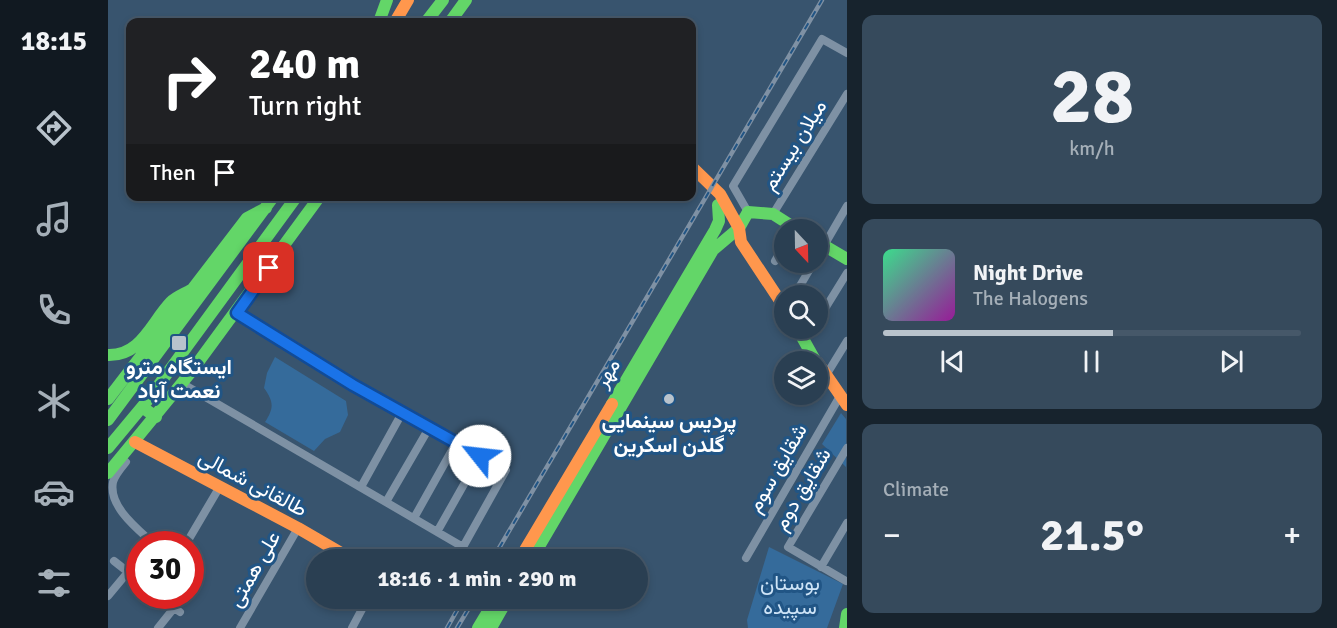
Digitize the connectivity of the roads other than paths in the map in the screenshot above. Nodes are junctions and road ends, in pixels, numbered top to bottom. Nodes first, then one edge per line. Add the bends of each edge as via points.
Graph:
1 (387, 0) edge
2 (408, 0) edge
3 (443, 0) edge
4 (466, 0) edge
5 (380, 18) edge
6 (397, 18) edge
7 (429, 18) edge
8 (453, 18) edge
9 (846, 53) edge
10 (846, 94) edge
11 (696, 173) edge
12 (719, 199) junction
13 (271, 201) edge
14 (293, 201) edge
15 (316, 201) edge
16 (846, 206) edge
17 (266, 208) junction
18 (748, 212) junction
19 (773, 214) junction
20 (780, 219) edge
21 (715, 230) junction
22 (732, 232) junction
23 (828, 235) edge
24 (828, 251) edge
25 (846, 259) edge
26 (846, 273) edge
27 (192, 290) junction
28 (774, 293) edge
29 (828, 303) edge
30 (237, 313) junction
31 (804, 341) edge
32 (846, 341) edge
33 (810, 351) edge
34 (108, 355) edge
35 (642, 362) junction
36 (828, 371) edge
37 (828, 380) edge
38 (183, 384) junction
39 (109, 393) edge
40 (843, 400) edge
41 (142, 407) junction
42 (402, 412) junction
43 (156, 417) junction
44 (108, 420) edge
45 (429, 428) junction
46 (135, 442) junction
47 (456, 442) junction
48 (108, 448) edge
49 (846, 448) edge
50 (480, 456) junction
51 (108, 473) edge
52 (219, 488) junction
53 (361, 488) junction
54 (386, 502) junction
55 (414, 518) junction
56 (846, 523) edge
57 (298, 528) junction
58 (140, 531) edge
59 (194, 531) edge
60 (437, 532) junction
61 (334, 549) edge
62 (531, 549) edge
63 (746, 558) dead end
64 (114, 561) dead end
65 (821, 567) junction
66 (126, 570) edge
67 (126, 574) edge
68 (846, 581) edge
69 (108, 596) edge
70 (362, 609) edge
71 (489, 609) edge
72 (502, 609) edge
73 (177, 610) dead end
74 (846, 614) edge
75 (158, 628) edge
76 (240, 628) edge
77 (352, 628) edge
78 (478, 628) edge
79 (491, 628) edge
80 (845, 628) edge

1 - 5 main road
2 - 6 main road
3 - 7 main road
4 - 8 main road
9 - 18 street via 822,39 733,186
10 - 19 street, میلان بیستم
11 - 12 main road
12 - 21 main road, مهر
12 - 22 main road
13 - 17 main road
14 - 41 main road
15 - 30 main road
16 - 23 street
17 - 27 main road via 247,218
17 - 44 main road
18 - 19 main road
18 - 22 main road, مهر
19 - 20 main road
21 - 22 main road via 718,227
21 - 35 main road, مهر
22 - 28 main road
22 - 35 main road, مهر via 713,250
24 - 25 main road
26 - 29 street
27 - 34 main road via 172,300 132,349 115,357
27 - 39 main road
30 - 38 main road
30 - 42 street
31 - 33 main road
32 - 36 street
35 - 62 main road, مهر
37 - 40 main road
38 - 43 main road
38 - 53 street
40 - 63 street, شقایق سوم
41 - 43 main road
41 - 48 main road
42 - 45 street
42 - 53 street
43 - 46 main road
45 - 47 street
45 - 54 street
46 - 51 main road
46 - 52 main road, طالقانی شمالی
46 - 58 street via 113,482 112,494 126,518
47 - 50 street
47 - 55 street
49 - 65 street, شقایق دوم via 788,547
50 - 60 street
50 - 60 street via 506,470 463,547
52 - 57 main road, طالقانی شمالی
52 - 59 street
53 - 54 street
54 - 55 street
55 - 60 street
56 - 65 street
57 - 61 main road, طالقانی شمالی
57 - 76 street, علی همتی
64 - 66 street
65 - 68 street
67 - 69 street
70 - 77 street
71 - 78 main road
72 - 79 main road
73 - 75 street
74 - 80 main road

